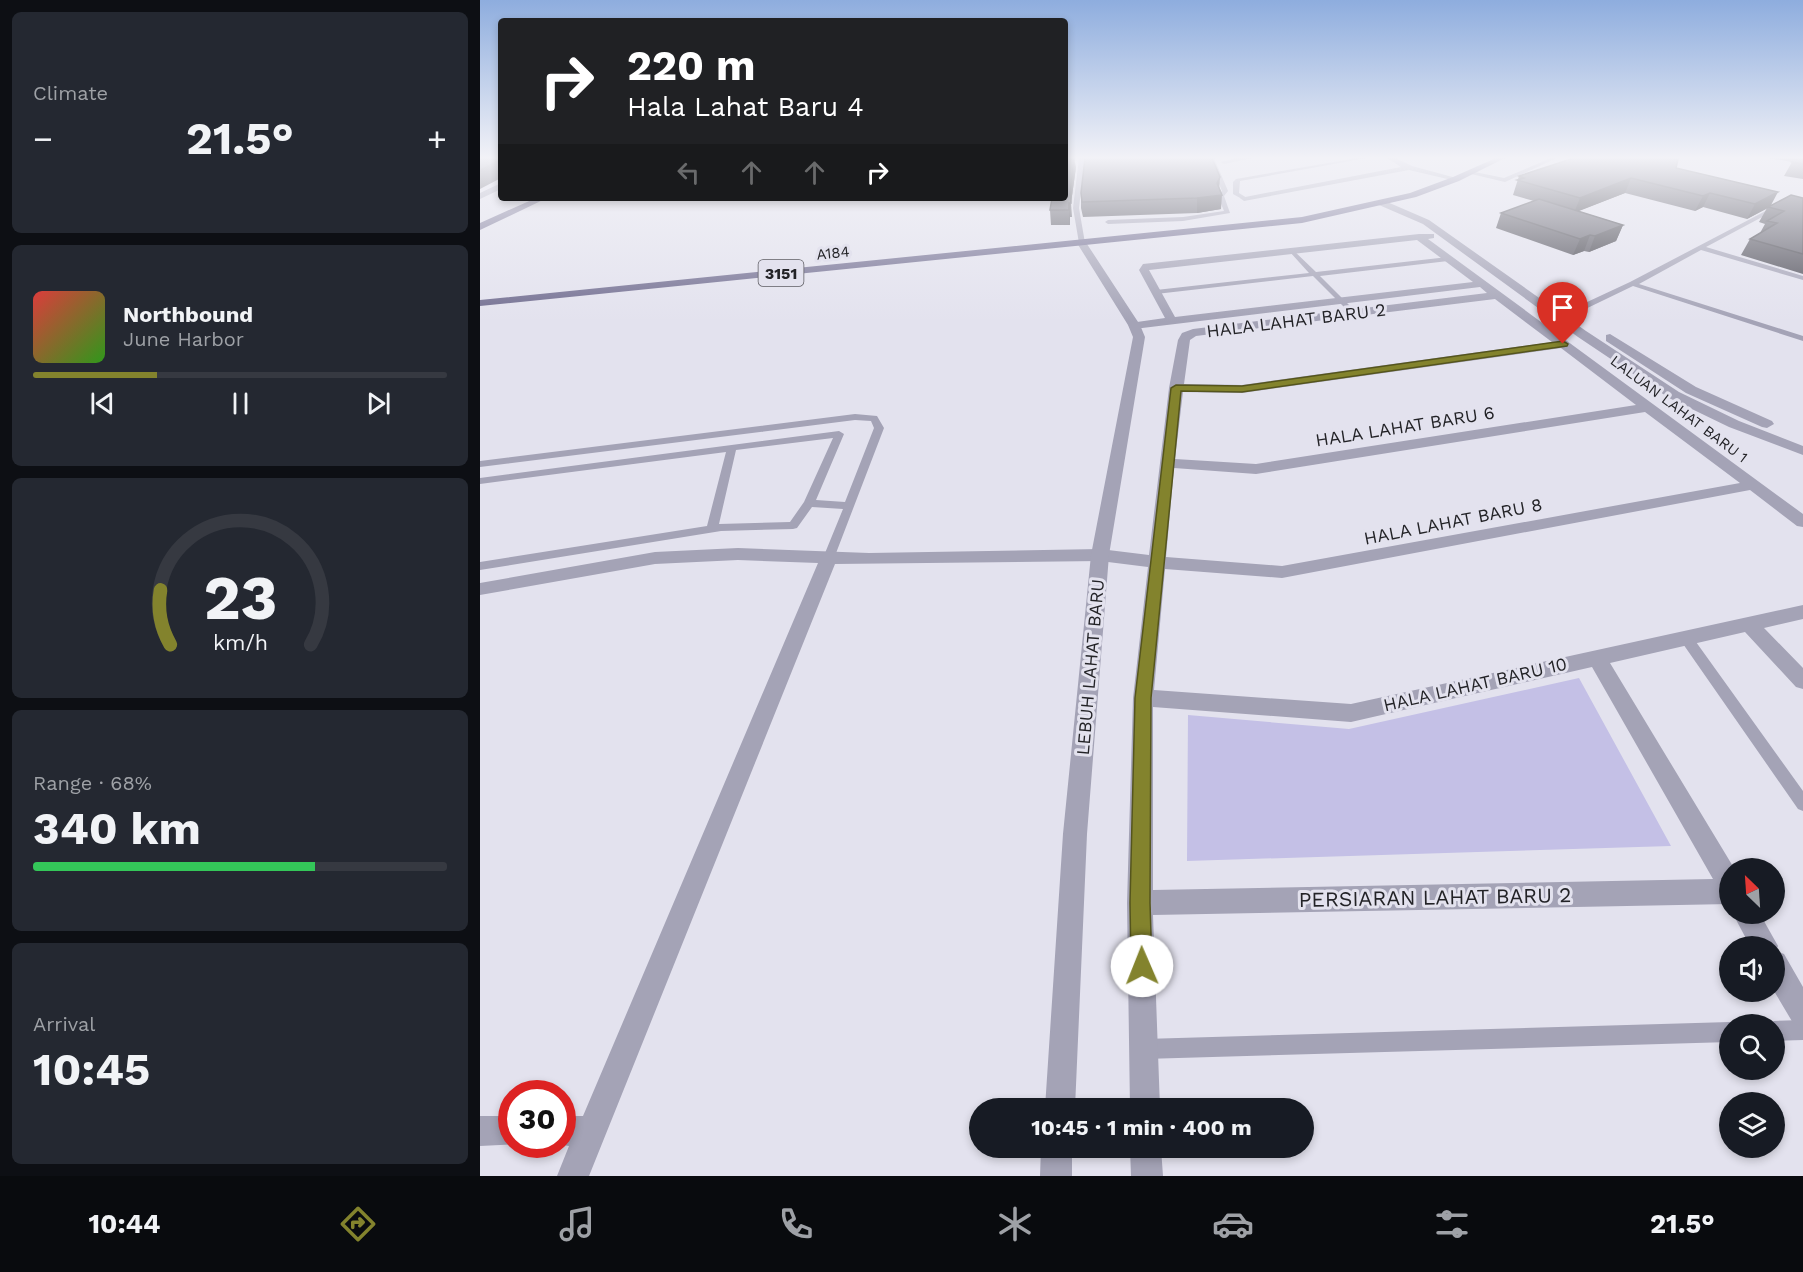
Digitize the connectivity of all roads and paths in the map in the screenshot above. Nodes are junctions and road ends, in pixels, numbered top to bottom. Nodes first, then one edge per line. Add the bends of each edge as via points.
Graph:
1 (505, 213) edge
2 (511, 213) edge
3 (1077, 213) edge
4 (1228, 213) edge
5 (1335, 213) edge
6 (1408, 213) edge
7 (1417, 213) edge
8 (1766, 213) edge
9 (1183, 219) junction
10 (480, 222) edge
11 (1108, 222) dead end
12 (480, 227) edge
13 (1194, 233) junction
14 (1457, 234) junction
15 (1444, 235) junction
16 (1419, 237) junction
17 (1082, 243) junction
18 (1701, 248) junction
19 (1291, 250) junction
20 (1448, 259) junction
21 (1314, 274) junction
22 (1801, 278) dead end
23 (1482, 284) junction
24 (1633, 284) junction
25 (1156, 292) junction
26 (1498, 296) junction
27 (1340, 301) junction
28 (480, 303) edge
29 (1572, 312) junction
30 (1352, 314) junction
31 (1555, 315) junction
32 (1172, 321) junction
33 (1134, 325) junction
34 (1803, 339) edge
35 (1563, 344) junction
36 (1176, 388) junction
37 (1648, 407) junction
38 (1803, 438) edge
39 (732, 448) junction
40 (1803, 452) edge
41 (480, 464) edge
42 (1167, 464) junction
43 (480, 481) edge
44 (1754, 485) junction
45 (809, 503) junction
46 (849, 506) junction
47 (1803, 522) edge
48 (712, 528) junction
49 (1100, 555) junction
50 (829, 558) junction
51 (1157, 562) junction
52 (480, 566) edge
53 (480, 589) edge
54 (1803, 612) edge
55 (1750, 625) junction
56 (1686, 638) junction
57 (1596, 657) junction
58 (1803, 681) edge
59 (1143, 698) junction
60 (1803, 804) edge
61 (1719, 866) edge
62 (1719, 891) edge
63 (1140, 903) junction
64 (1785, 982) edge
65 (1803, 1013) edge
66 (1803, 1030) edge
67 (1785, 1031) edge
68 (1719, 1032) edge
69 (1144, 1048) junction
70 (1061, 1098) edge
71 (1146, 1098) edge
72 (480, 1131) edge
73 (498, 1131) edge
74 (577, 1131) edge
75 (1057, 1158) edge
76 (1146, 1158) edge
77 (573, 1176) edge
78 (1056, 1176) edge
79 (1147, 1176) edge

1 - 10 main road
2 - 12 main road
3 - 17 lane
4 - 9 lane
5 - 13 main road, A184 / 3151
6 - 15 street
7 - 14 street
8 - 18 lane
9 - 11 lane
9 - 13 lane
13 - 17 main road, A184 / 3151
14 - 15 street
14 - 29 street
15 - 16 street
15 - 31 street
16 - 19 street
16 - 20 street, LALUAN LAHAT BARU 1
17 - 28 main road, A184 / 3151
17 - 33 street, LEBUH LAHAT BARU
18 - 22 lane
18 - 24 lane
19 - 21 lane
19 - 25 street via 1147,266 1144,270
20 - 21 lane
20 - 23 street, LALUAN LAHAT BARU 1
21 - 25 lane
21 - 27 lane
23 - 26 street, LALUAN LAHAT BARU 1
23 - 27 street, HALA LAHAT BARU 2
24 - 29 lane
24 - 34 lane
25 - 32 street
26 - 30 street, HALA LAHAT BARU 2
26 - 35 street, LALUAN LAHAT BARU 1
27 - 30 lane
27 - 32 street, HALA LAHAT BARU 2
29 - 31 lane
29 - 38 street via 1691,390
30 - 36 street, HALA LAHAT BARU 2 via 1186,336
31 - 40 street via 1674,395
32 - 33 street, HALA LAHAT BARU 2
33 - 49 street, LEBUH LAHAT BARU via 1139,337
35 - 36 street via 1242,389
35 - 37 street, LALUAN LAHAT BARU 1
36 - 42 street, HALA LAHAT BARU 2
37 - 42 street, HALA LAHAT BARU 6 via 1257,469
37 - 44 street, LALUAN LAHAT BARU 1
39 - 43 lane
39 - 45 lane via 838,434
39 - 48 lane
41 - 46 lane via 843,418 874,418 879,428
42 - 51 street, HALA LAHAT BARU 2
44 - 47 street, LALUAN LAHAT BARU 1
44 - 51 street, HALA LAHAT BARU 8 via 1300,570 1282,572
45 - 46 lane
45 - 48 lane via 793,525
46 - 50 lane
48 - 52 lane
49 - 50 street, HALA LAHAT BARU 8
49 - 51 street, HALA LAHAT BARU 8
49 - 70 street, LEBUH LAHAT BARU via 1075,834
50 - 53 street, HALA LAHAT BARU 8 via 738,554 655,558
50 - 74 street
51 - 59 street, HALA LAHAT BARU 2
54 - 55 street, HALA LAHAT BARU 10
55 - 56 street, HALA LAHAT BARU 10
55 - 58 street
56 - 57 street, HALA LAHAT BARU 10
56 - 60 lane
57 - 59 street, HALA LAHAT BARU 10 via 1351,713
57 - 61 street
59 - 63 street, HALA LAHAT BARU 2
62 - 63 street, PERSIARAN LAHAT BARU 2
63 - 69 street, HALA LAHAT BARU 2
64 - 65 street
66 - 67 lane
68 - 69 lane
69 - 71 street, HALA LAHAT BARU 2
72 - 73 street
74 - 77 street
75 - 78 street
76 - 79 street

